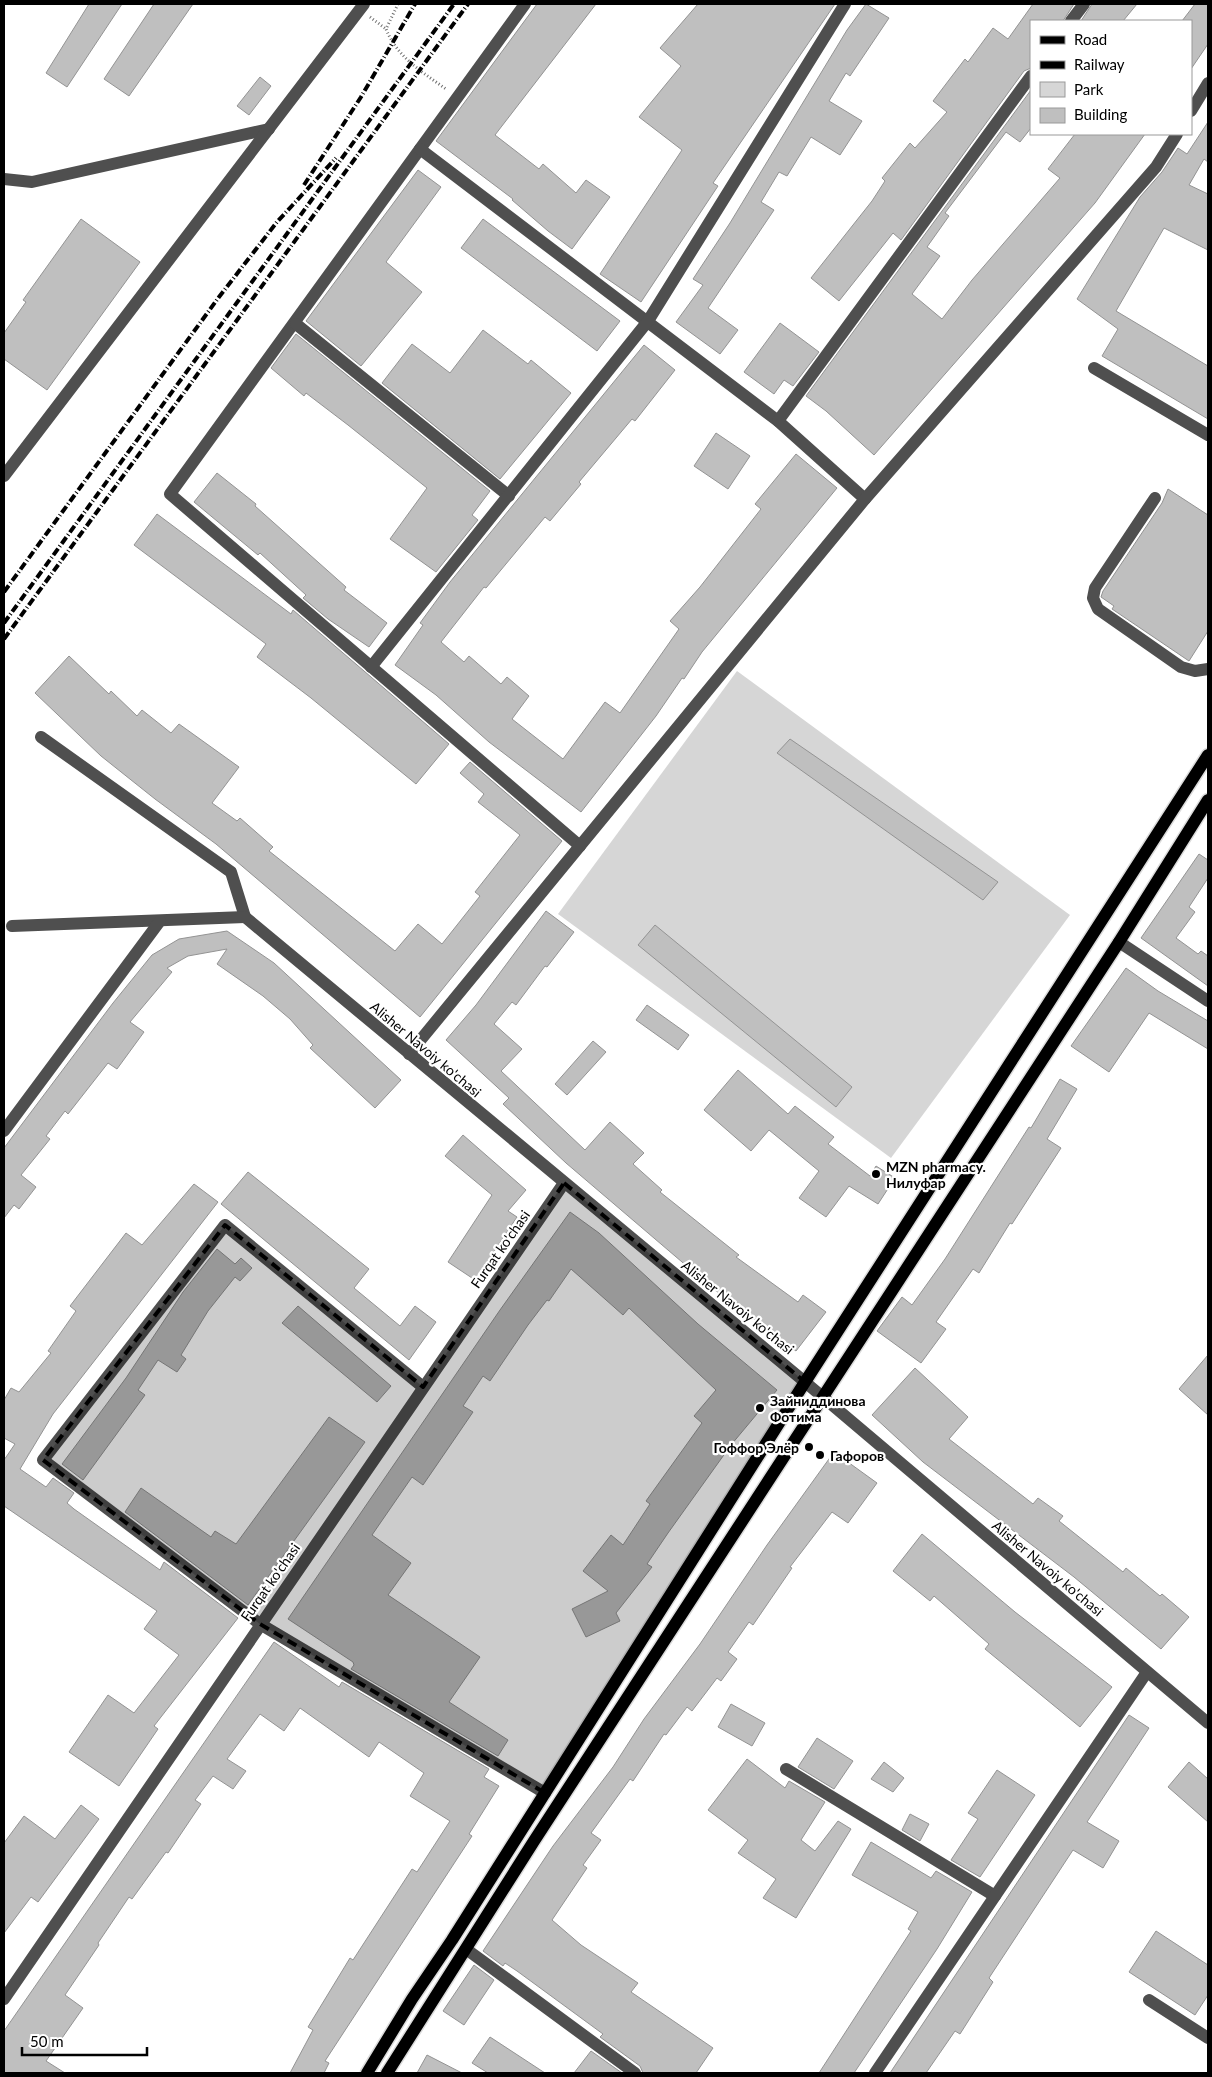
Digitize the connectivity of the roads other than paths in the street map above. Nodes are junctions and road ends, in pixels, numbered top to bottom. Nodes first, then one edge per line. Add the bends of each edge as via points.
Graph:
1 (525, 4) edge
2 (845, 4) edge
3 (1084, 4) edge
4 (362, 7) edge
5 (1072, 20) edge
6 (1030, 77) edge
7 (1208, 83) edge
8 (1192, 109) edge
9 (269, 129) junction
10 (1176, 135) edge
11 (420, 149) junction
12 (4, 179) edge
13 (648, 321) junction
14 (296, 324) junction
15 (1094, 368) dead end
16 (778, 420) junction
17 (1208, 435) edge
18 (4, 476) edge
19 (509, 496) junction
20 (1154, 498) dead end
21 (865, 499) junction
22 (371, 667) junction
23 (1208, 669) edge
24 (41, 737) dead end
25 (1208, 755) edge
26 (1208, 800) edge
27 (580, 846) junction
28 (245, 917) junction
29 (160, 921) junction
30 (12, 926) dead end
31 (1119, 942) junction
32 (1208, 1001) edge
33 (409, 1054) junction
34 (4, 1131) edge
35 (564, 1183) junction
36 (805, 1382) junction
37 (423, 1387) junction
38 (822, 1396) junction
39 (260, 1624) junction
40 (1147, 1672) junction
41 (1208, 1723) edge
42 (786, 1769) dead end
43 (546, 1793) junction
44 (995, 1896) junction
45 (466, 1949) junction
46 (4, 1999) edge
47 (1149, 2000) dead end
48 (1208, 2038) edge
49 (367, 2073) edge
50 (387, 2073) edge
51 (635, 2073) edge
52 (875, 2073) edge

1 - 11 street
2 - 13 street
3 - 5 street
4 - 9 street
6 - 16 street
7 - 8 street
9 - 12 street via 32,182
9 - 18 street
10 - 21 street via 1156,167
11 - 13 street
11 - 14 street
13 - 16 street
13 - 19 street
14 - 19 street
14 - 22 street via 170,494
15 - 17 street
16 - 21 street
19 - 22 street
20 - 23 street via 1095,588 1093,598 1098,609 1181,667 1194,672
21 - 27 street
22 - 27 street
24 - 28 street via 232,872
25 - 36 main road
26 - 31 main road
27 - 33 street
28 - 29 street
28 - 33 street, Alisher Navoiy ko'chasi
29 - 30 street
29 - 34 street
31 - 32 street
31 - 38 main road
33 - 35 street, Alisher Navoiy ko'chasi
35 - 36 street, Alisher Navoiy ko'chasi
35 - 37 street, Furqat ko'chasi
36 - 38 street, Alisher Navoiy ko'chasi
36 - 43 main road
37 - 39 street, Furqat ko'chasi
37 - 39 street via 225,1225 43,1460
38 - 40 street, Alisher Navoiy ko'chasi
38 - 45 main road
39 - 43 street
39 - 46 street, Furqat ko'chasi
40 - 41 street, Alisher Navoiy ko'chasi
40 - 44 street
42 - 44 street
43 - 49 main road
44 - 52 street
45 - 50 main road
45 - 51 street
47 - 48 street

